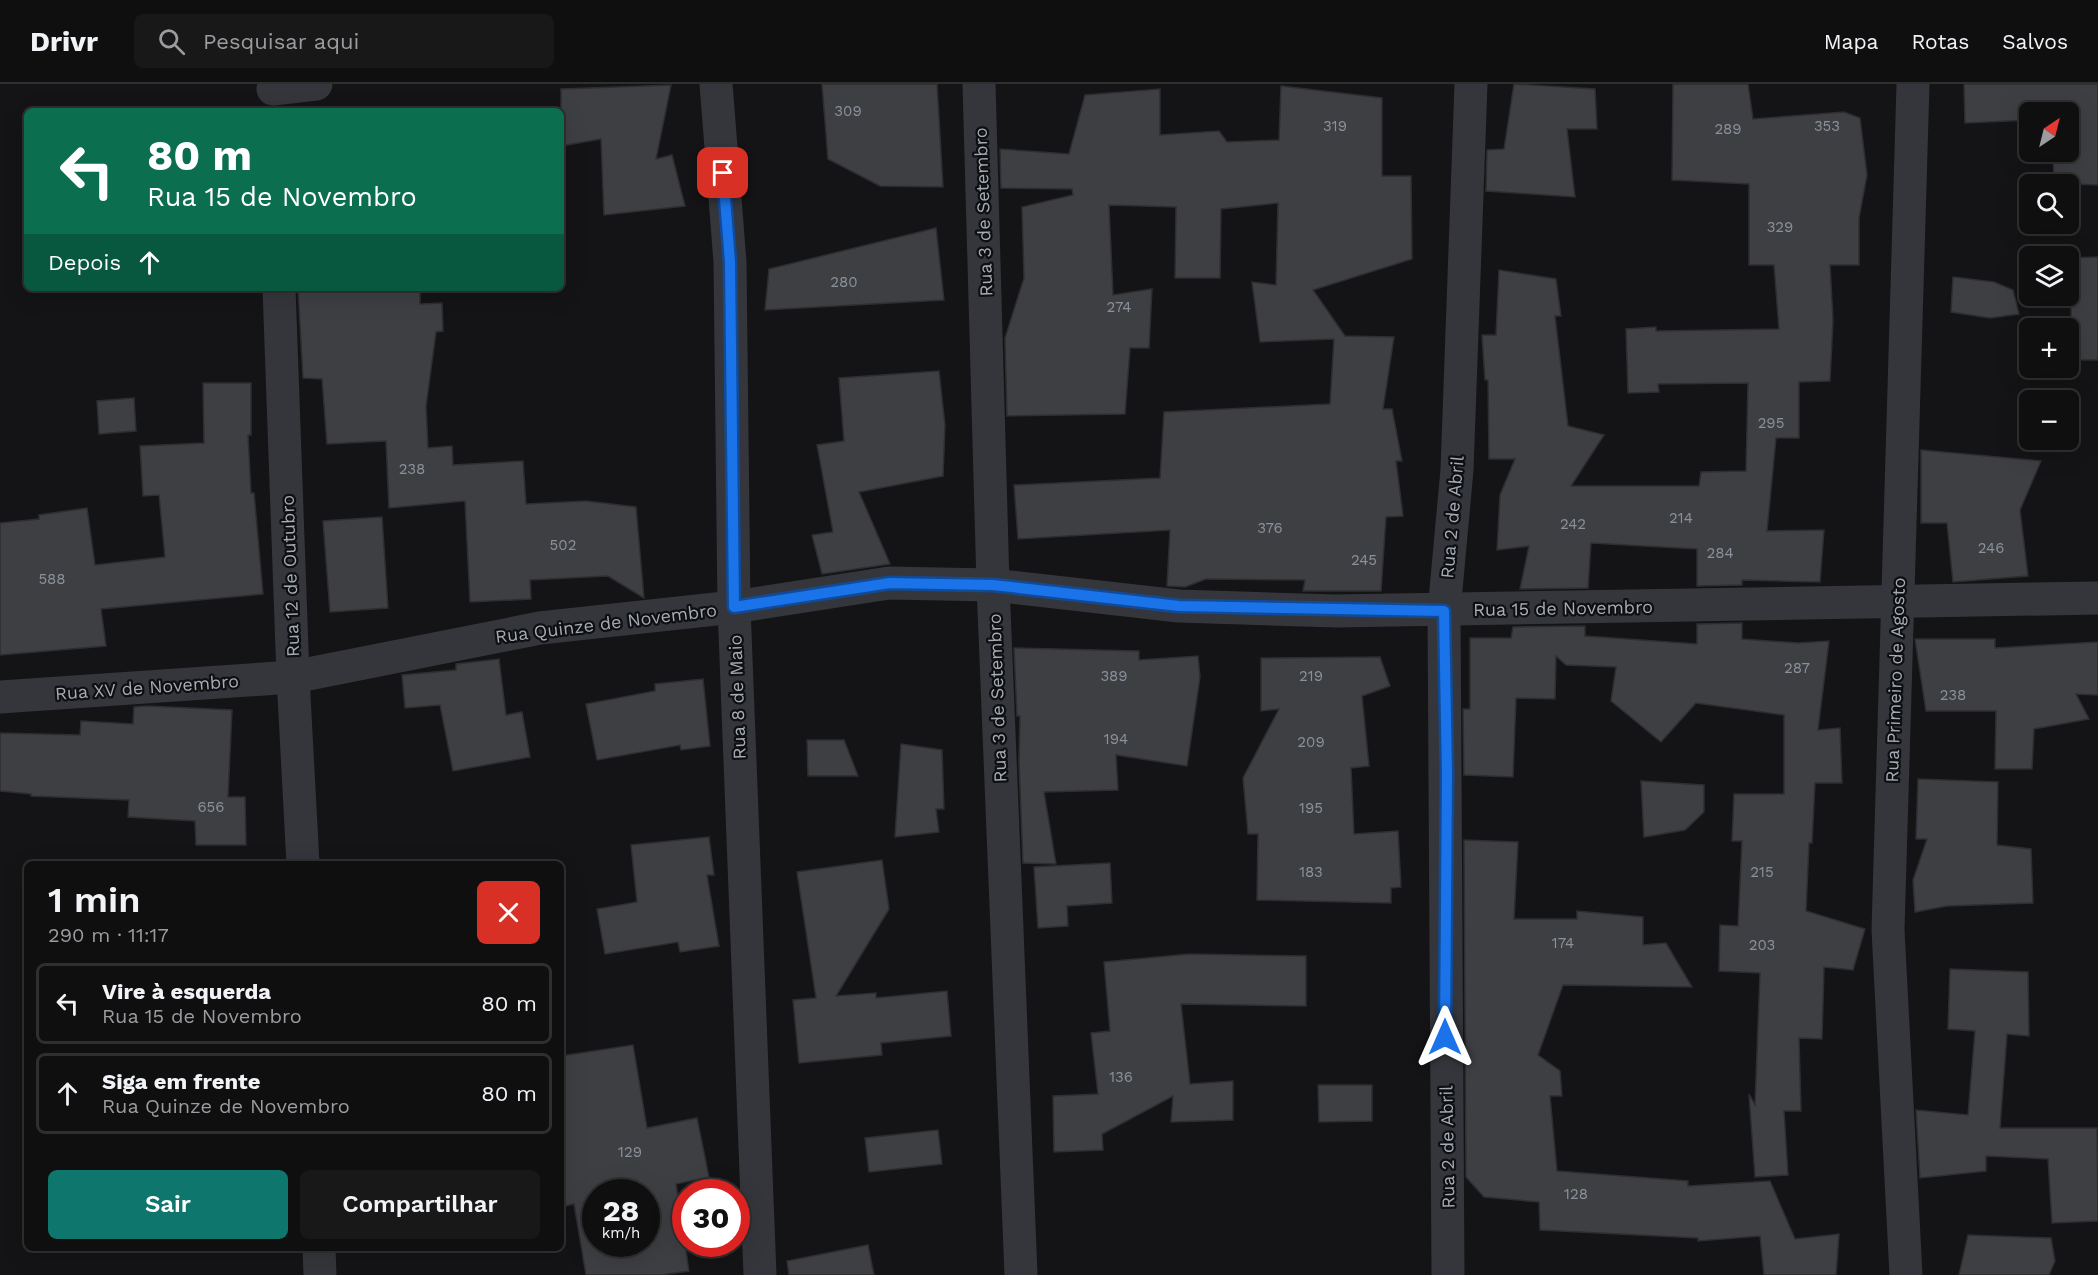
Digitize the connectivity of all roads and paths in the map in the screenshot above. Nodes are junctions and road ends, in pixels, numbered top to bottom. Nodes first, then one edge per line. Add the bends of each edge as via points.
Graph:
1 (316, 84) edge
2 (716, 84) edge
3 (979, 84) edge
4 (1471, 84) edge
5 (1913, 84) edge
6 (274, 95) edge
7 (279, 291) edge
8 (993, 585) junction
9 (2098, 598) edge
10 (1897, 601) junction
11 (734, 607) junction
12 (1444, 611) junction
13 (293, 677) junction
14 (0, 698) edge
15 (303, 861) edge
16 (319, 1251) edge
17 (320, 1275) edge
18 (760, 1275) edge
19 (1021, 1275) edge
20 (1448, 1275) edge
21 (1906, 1275) edge

1 - 6 street
2 - 11 street, Rua 8 de Maio via 730,262
3 - 8 street, Rua 3 de Setembro
4 - 12 street, Rua 2 de Abril via 1457,470
5 - 10 street, Rua Primeiro de Agosto
7 - 13 street, Rua 12 de Outubro
8 - 11 street, Rua Quinze de Novembro via 890,583
8 - 12 street, Rua 15 de Novembro via 1179,606
8 - 19 street, Rua 3 de Setembro
9 - 10 street, Rua 15 de Novembro
10 - 12 street, Rua 15 de Novembro
10 - 21 street, Rua Primeiro de Agosto via 1888,930
11 - 13 street, Rua Quinze de Novembro via 540,628
11 - 18 street, Rua 8 de Maio
12 - 20 street, Rua 2 de Abril
13 - 14 street, Rua XV de Novembro
13 - 15 street, Rua 12 de Outubro
16 - 17 street

